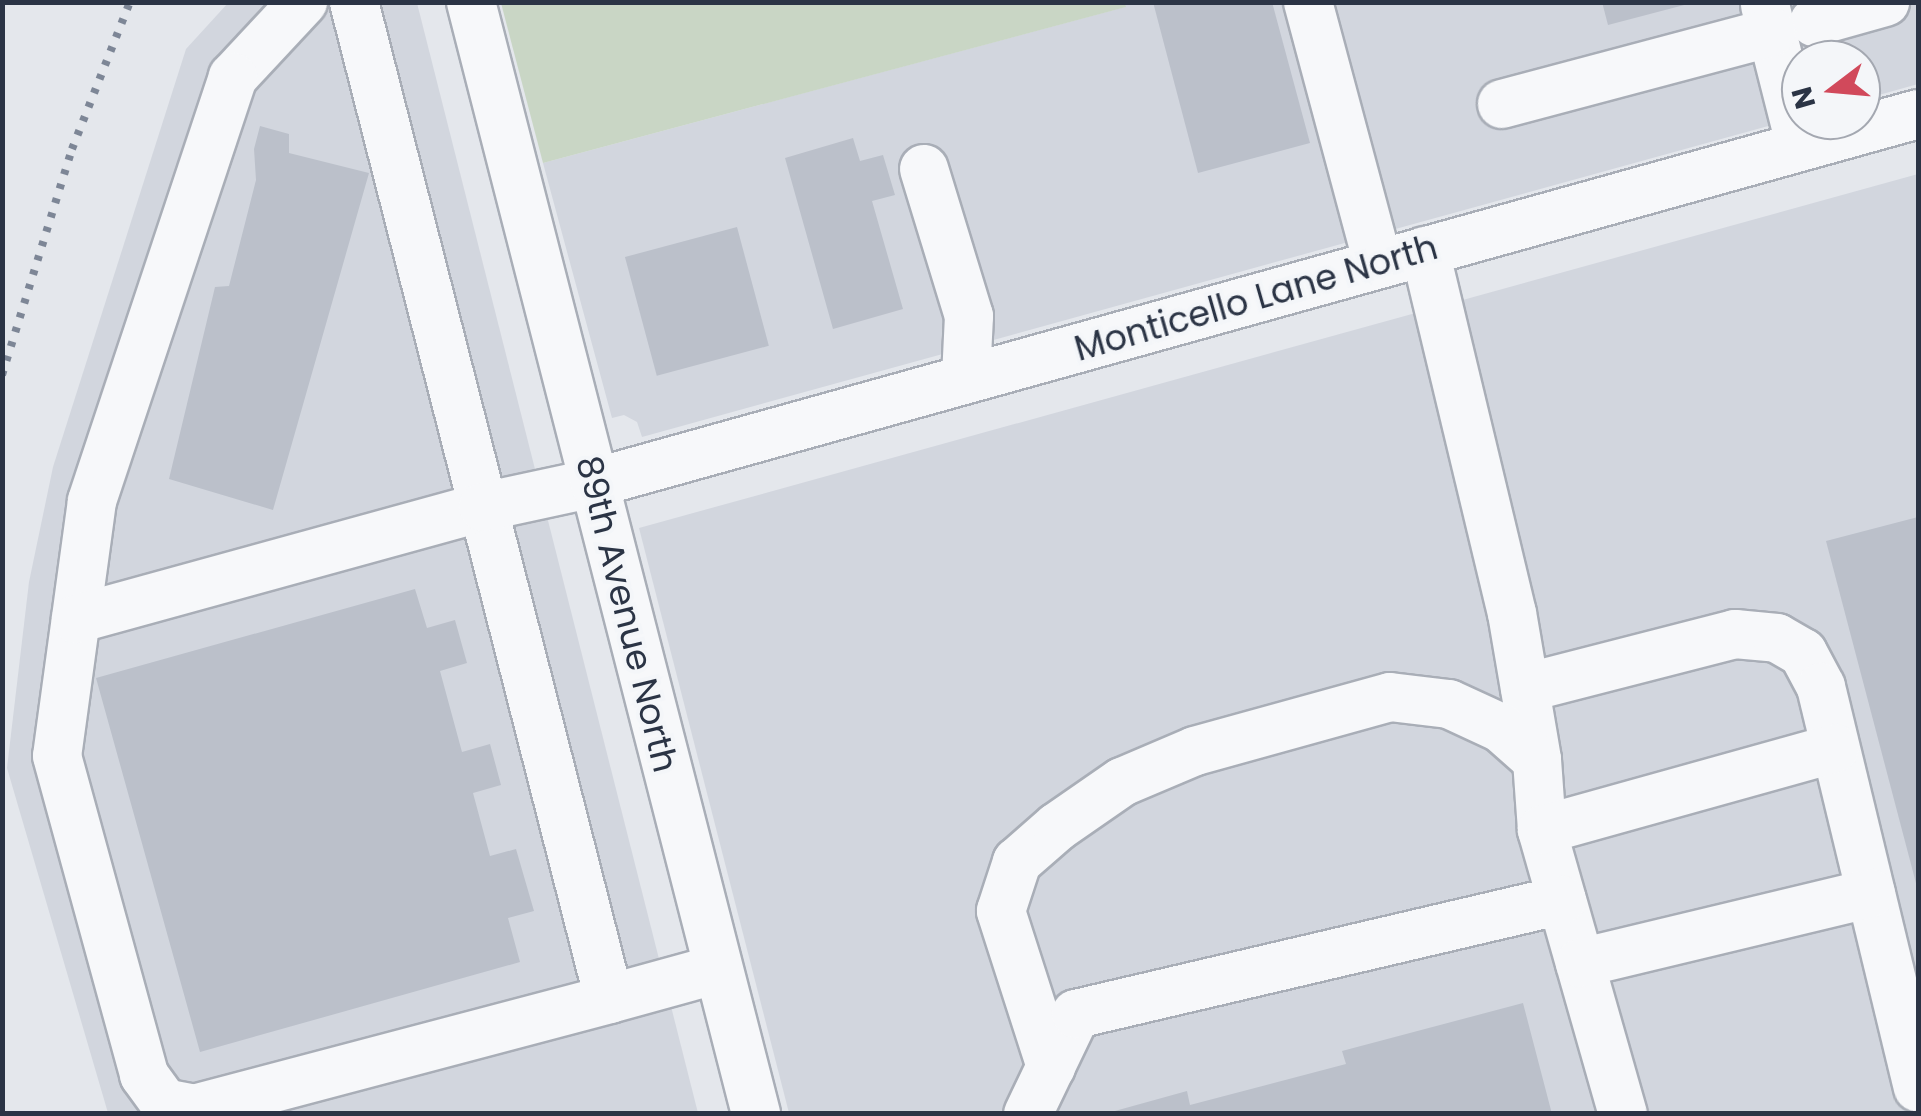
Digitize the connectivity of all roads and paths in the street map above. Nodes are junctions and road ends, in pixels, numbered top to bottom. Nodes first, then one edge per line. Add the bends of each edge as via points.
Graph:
1 (303, 2) edge
2 (354, 2) edge
3 (471, 2) edge
4 (1308, 2) edge
5 (1885, 2) edge
6 (1783, 19) edge
7 (1502, 104) dead end
8 (1918, 114) edge
9 (1801, 147) junction
10 (924, 170) dead end
11 (1425, 251) junction
12 (1378, 264) junction
13 (966, 378) junction
14 (594, 483) junction
15 (483, 507) junction
16 (76, 619) junction
17 (1525, 688) junction
18 (1835, 748) junction
19 (1537, 760) junction
20 (1542, 830) junction
21 (1871, 893) junction
22 (1562, 900) junction
23 (1580, 963) junction
24 (718, 969) junction
25 (609, 999) junction
26 (1050, 1066) junction
27 (1918, 1087) edge
28 (756, 1114) edge
29 (1028, 1114) edge
30 (1623, 1114) edge

1 - 16 street via 233,77 92,500
2 - 15 street
3 - 14 street, 89th Avenue North
4 - 12 street
5 - 6 street
6 - 7 street
6 - 9 street
8 - 9 street, Monticello Lane North
9 - 11 street, Monticello Lane North
10 - 13 street via 970,316
11 - 12 street, Monticello Lane North
11 - 17 street via 1484,486
12 - 13 street, Monticello Lane North
13 - 14 street, Monticello Lane North
14 - 15 street, Monticello Lane North
14 - 24 street, 89th Avenue North
15 - 16 street, Monticello Lane North
15 - 25 street
16 - 25 street via 56,756 144,1075 164,1103 194,1108
17 - 18 street via 1735,634 1777,638 1803,653
17 - 19 street
18 - 20 street
18 - 21 street
19 - 20 street
19 - 26 street via 1502,728 1448,704 1390,697 1195,751 1122,782 1017,862 1001,911
20 - 22 street
21 - 23 street
21 - 27 street
22 - 23 street
22 - 26 street via 1076,1014
23 - 30 street
24 - 25 street
24 - 28 street, 89th Avenue North
26 - 29 street

